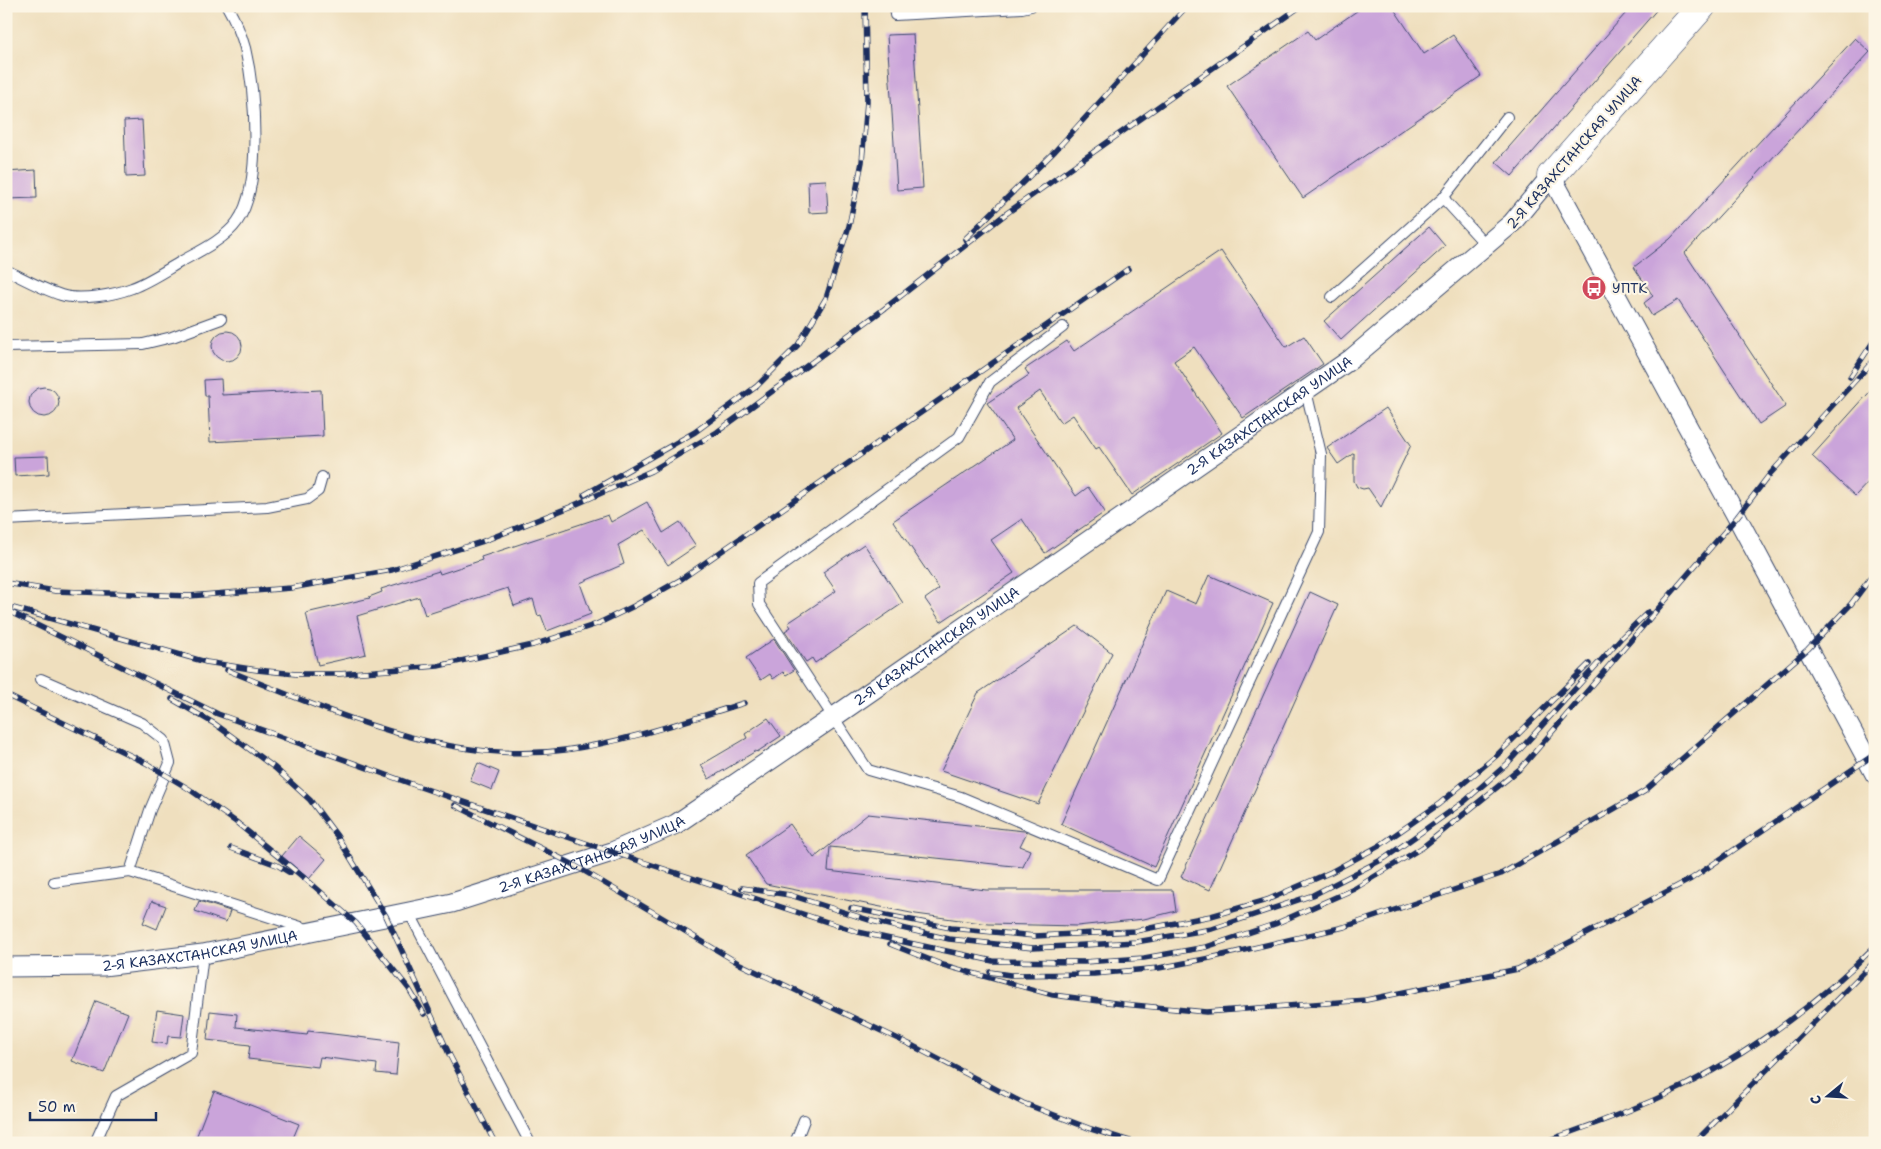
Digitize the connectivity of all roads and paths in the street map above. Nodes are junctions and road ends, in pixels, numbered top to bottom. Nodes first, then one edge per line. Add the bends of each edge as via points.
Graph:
1 (227, 6) edge
2 (1031, 6) edge
3 (1702, 6) edge
4 (895, 15) dead end
5 (1507, 117) dead end
6 (1551, 176) junction
7 (1444, 198) junction
8 (1486, 245) junction
9 (6, 270) edge
10 (1332, 297) dead end
11 (221, 319) dead end
12 (1064, 327) dead end
13 (6, 347) edge
14 (1306, 391) junction
15 (322, 477) dead end
16 (6, 520) edge
17 (41, 679) dead end
18 (832, 718) junction
19 (1875, 774) edge
20 (130, 872) junction
21 (54, 882) dead end
22 (409, 912) junction
23 (314, 931) junction
24 (203, 954) junction
25 (6, 967) edge
26 (804, 1120) dead end
27 (95, 1143) edge
28 (530, 1143) edge
29 (795, 1143) edge

1 - 9 lane via 245,49 253,104 254,170 248,199 237,222 211,245 133,288 109,294 63,296
2 - 4 lane
3 - 6 street, 2-Я КАЗАХСТАНСКАЯ УЛИЦА
5 - 7 lane
6 - 8 street, 2-Я КАЗАХСТАНСКАЯ УЛИЦА via 1512,223
6 - 19 street
7 - 8 lane
7 - 10 lane
8 - 14 street, 2-Я КАЗАХСТАНСКАЯ УЛИЦА via 1351,359
11 - 13 lane via 143,344
12 - 18 lane via 990,382 960,437 758,583 759,604
14 - 18 street, 2-Я КАЗАХСТАНСКАЯ УЛИЦА
14 - 18 lane via 1321,454 1319,532 1158,880 961,797 868,770
15 - 16 lane via 318,491 308,499 267,507
17 - 20 lane via 142,724 164,740 170,763 150,810
18 - 22 street, 2-Я КАЗАХСТАНСКАЯ УЛИЦА via 676,824 597,857 452,903
20 - 21 lane
20 - 23 lane
22 - 23 street, 2-Я КАЗАХСТАНСКАЯ УЛИЦА
22 - 28 lane
23 - 24 street, 2-Я КАЗАХСТАНСКАЯ УЛИЦА
24 - 25 street, 2-Я КАЗАХСТАНСКАЯ УЛИЦА via 103,966
24 - 27 lane via 191,1053 116,1096
26 - 29 lane

